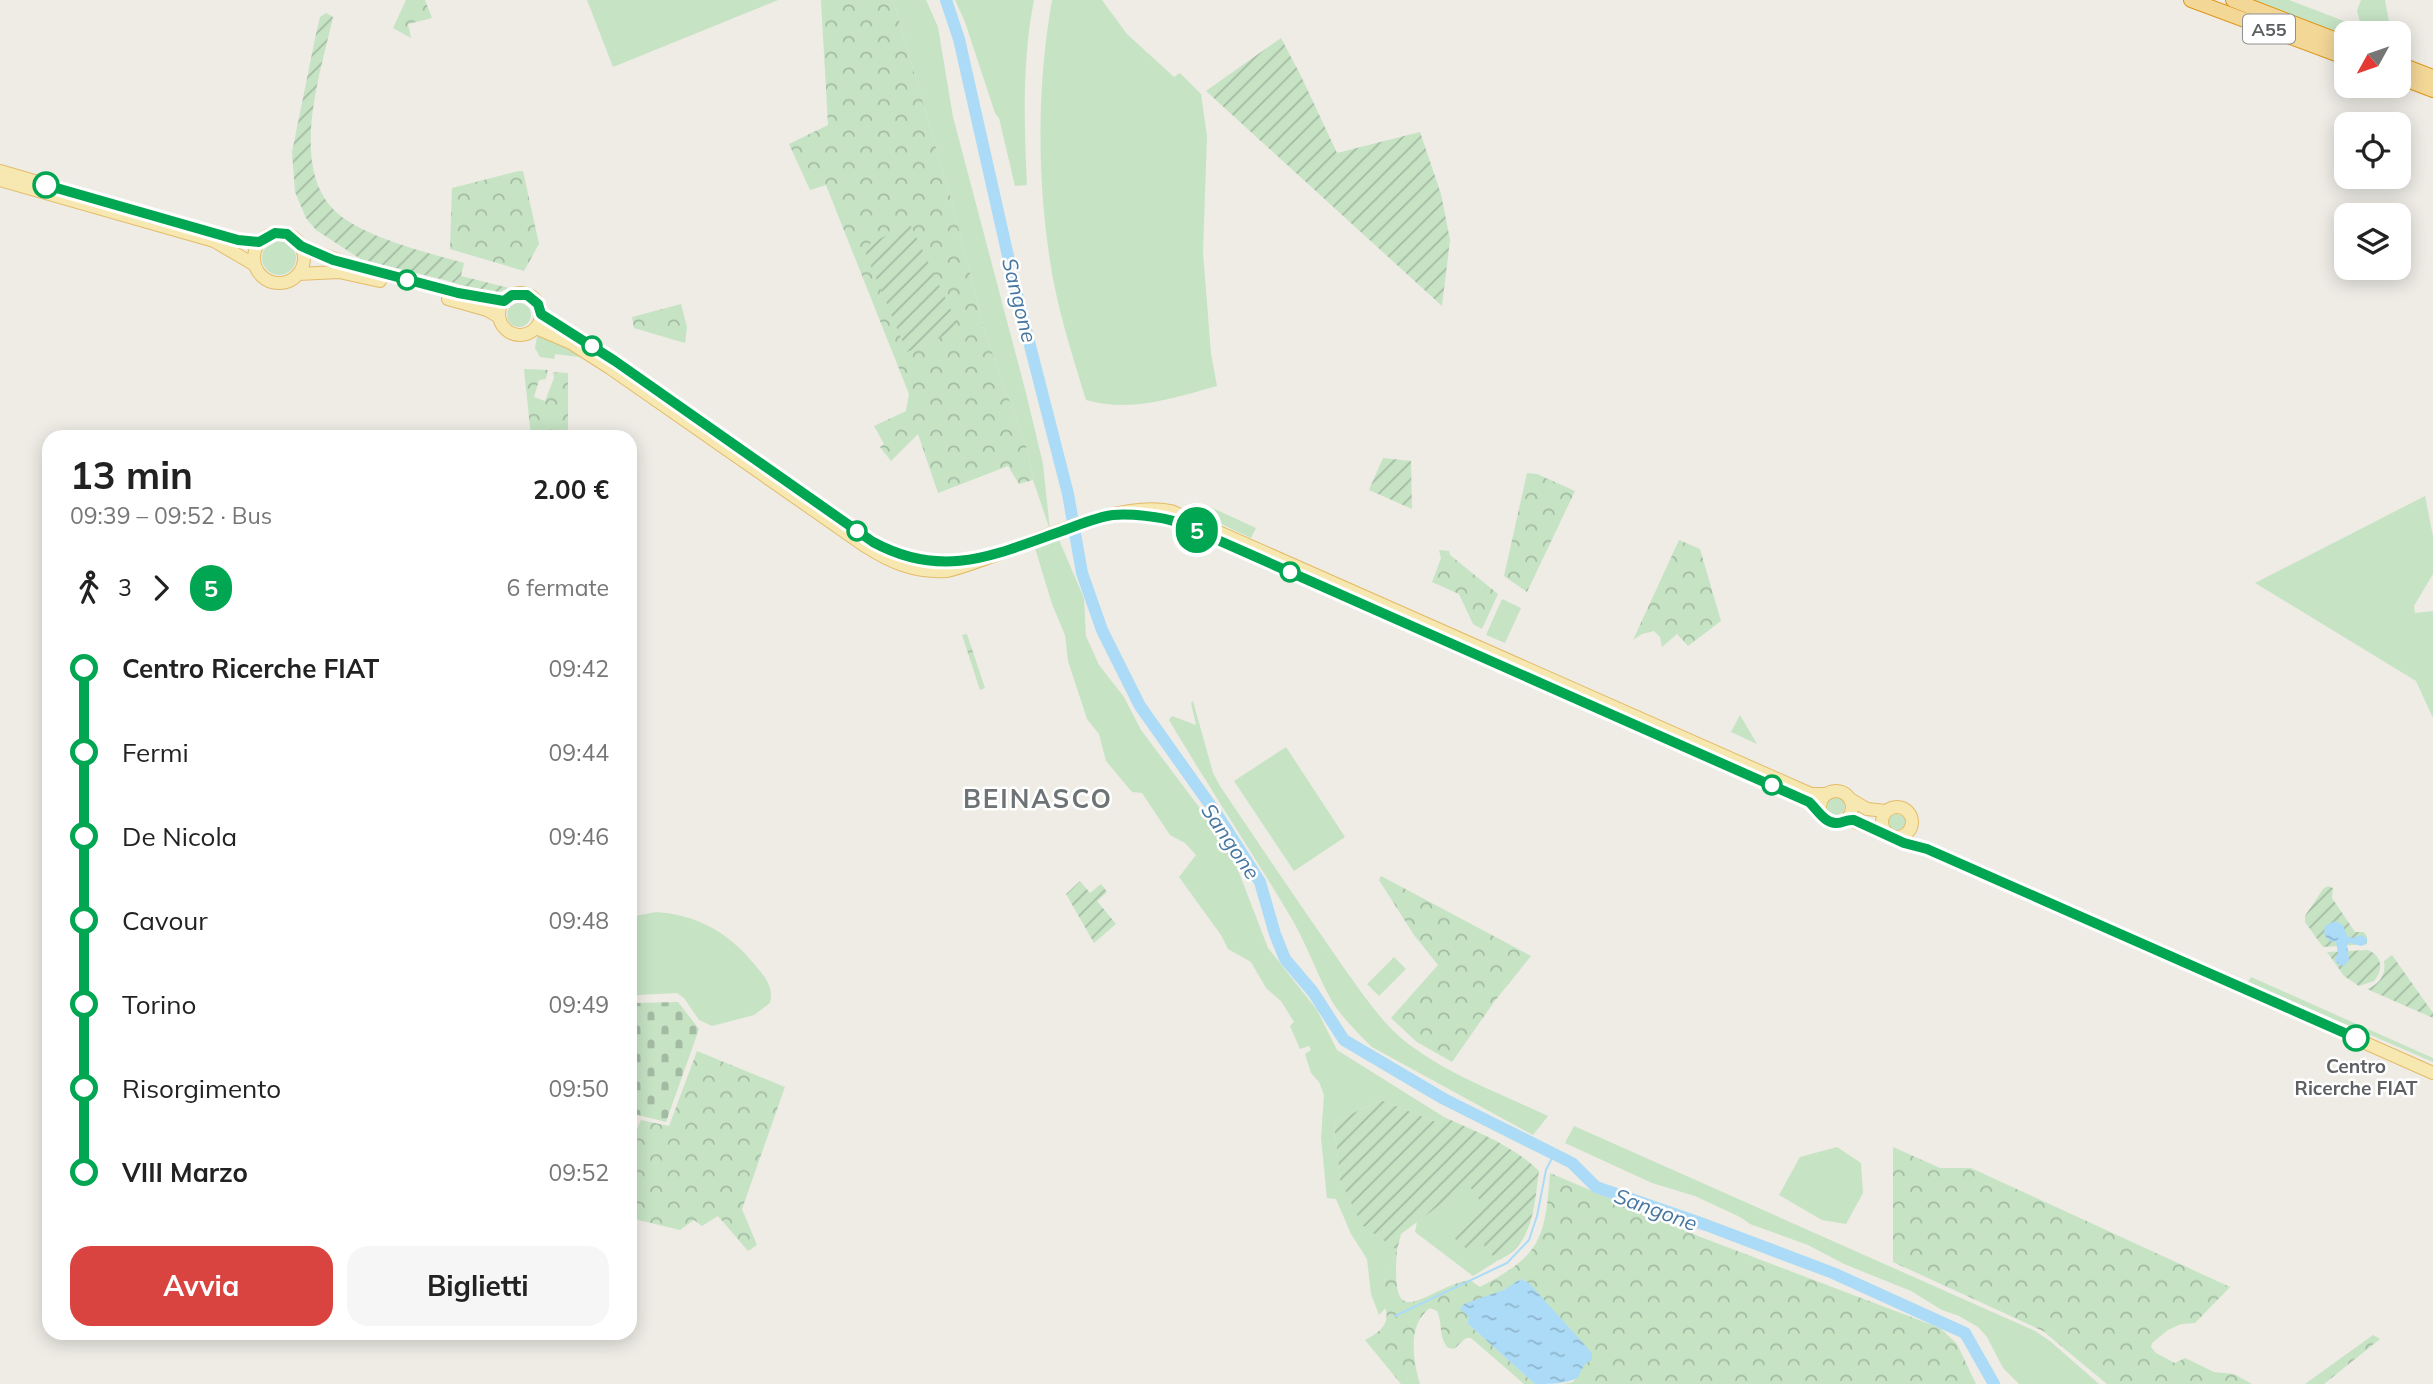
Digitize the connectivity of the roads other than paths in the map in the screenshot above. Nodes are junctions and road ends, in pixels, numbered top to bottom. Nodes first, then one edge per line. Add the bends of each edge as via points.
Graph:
1 (2191, 0) edge
2 (2233, 0) edge
3 (2334, 39) edge
4 (2334, 53) edge
5 (2412, 69) edge
6 (2433, 77) edge
7 (2412, 82) edge
8 (2433, 90) edge
9 (0, 171) edge
10 (0, 180) edge
11 (259, 242) junction
12 (301, 246) junction
13 (255, 265) junction
14 (298, 274) junction
15 (504, 301) junction
16 (541, 314) junction
17 (499, 317) junction
18 (536, 328) junction
19 (1111, 516) junction
20 (976, 560) junction
21 (1827, 794) junction
22 (1850, 799) junction
23 (1886, 811) junction
24 (1822, 815) junction
25 (1847, 819) junction
26 (1911, 829) junction
27 (1892, 836) junction
28 (1927, 849) junction
29 (2433, 1073) edge

1 - 4 highway, A55
2 - 3 highway, A55
5 - 6 highway
7 - 8 highway
9 - 11 main road via 238,240
10 - 13 main road via 214,241
11 - 12 main road via 281,233
11 - 13 main road
12 - 14 main road via 304,260
12 - 15 main road via 358,267
13 - 14 main road via 272,282 284,282
14 - 17 main road via 352,275
15 - 16 main road via 512,295 527,295 538,304
15 - 17 main road
16 - 18 main road
16 - 20 main road via 873,542 918,559
17 - 18 main road via 516,335
18 - 20 main road via 599,360 883,557 931,572
19 - 20 main road
19 - 21 main road via 1150,508 1190,519 1811,793
19 - 24 main road via 1166,519 1193,528 1809,802
21 - 22 main road via 1837,790
21 - 24 main road via 1820,802
22 - 23 main road via 1867,809
22 - 25 main road
23 - 26 main road via 1905,809 1912,820
23 - 27 main road via 1881,823
24 - 25 main road via 1834,823
25 - 27 main road
26 - 27 main road via 1906,835
26 - 28 main road
27 - 28 main road
28 - 29 main road

